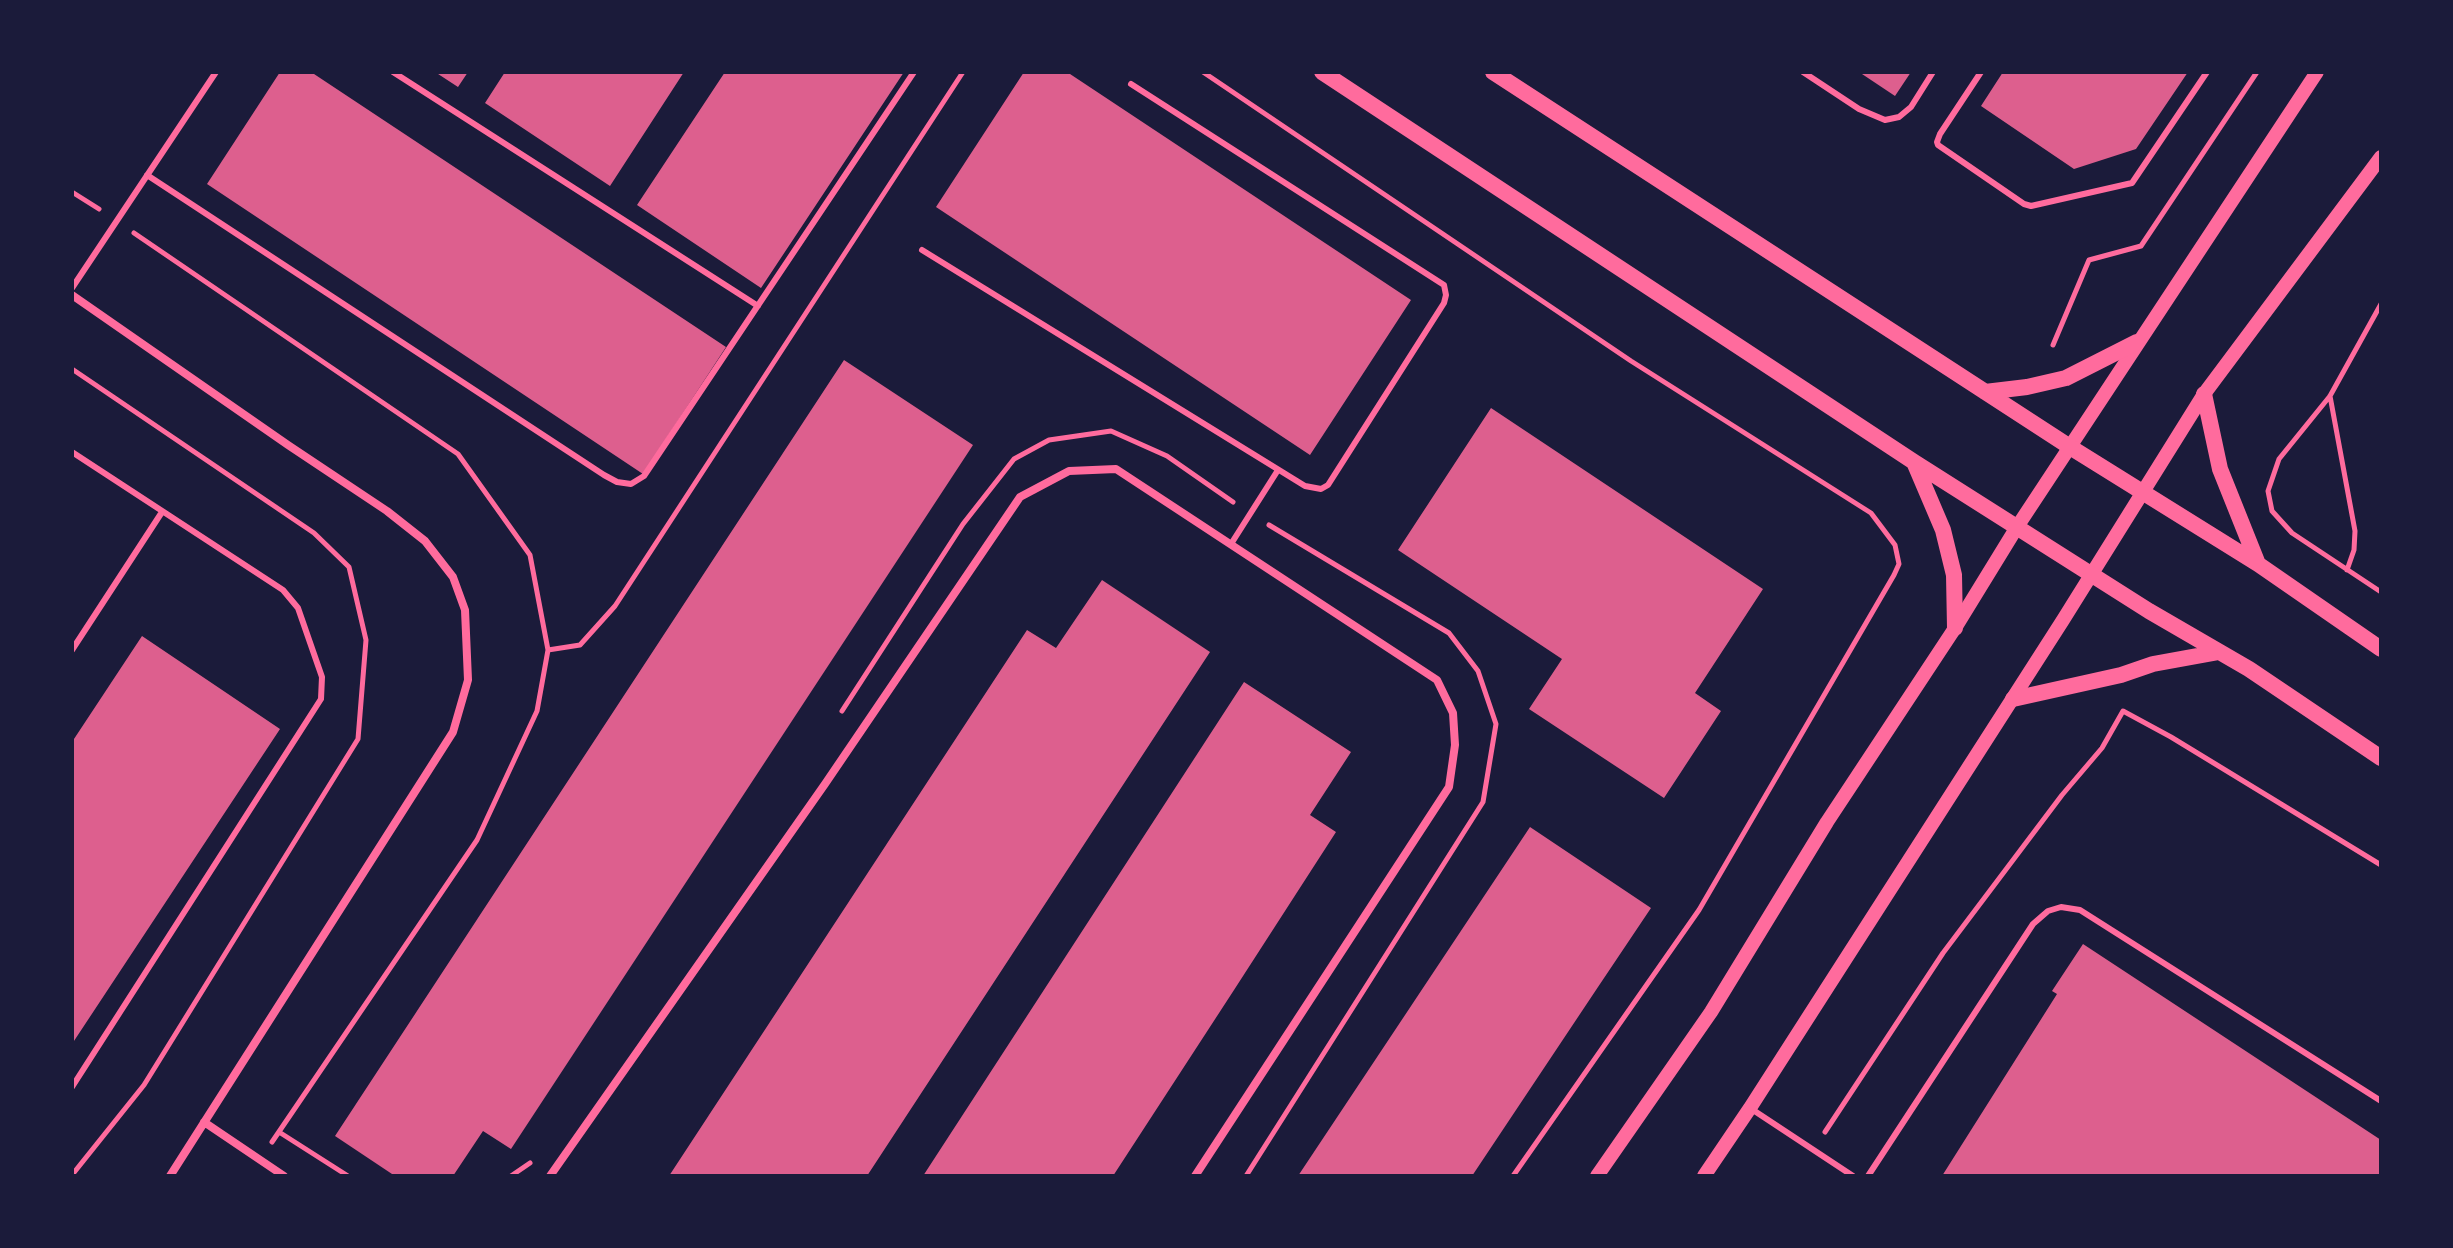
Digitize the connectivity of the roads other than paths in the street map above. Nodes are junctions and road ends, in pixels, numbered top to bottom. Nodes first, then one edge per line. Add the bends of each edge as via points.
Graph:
1 (216, 72) edge
2 (393, 72) edge
3 (914, 72) edge
4 (1322, 72) edge
5 (1493, 72) edge
6 (1803, 72) edge
7 (1933, 72) edge
8 (1981, 72) edge
9 (2207, 72) edge
10 (2317, 72) edge
11 (1131, 84) dead end
12 (2379, 164) edge
13 (147, 175) junction
14 (922, 250) dead end
15 (72, 288) edge
16 (72, 295) edge
17 (758, 306) junction
18 (2137, 342) junction
19 (1985, 392) junction
20 (2204, 394) junction
21 (2070, 447) junction
22 (72, 452) edge
23 (1914, 462) junction
24 (1278, 470) junction
25 (2145, 493) junction
26 (162, 512) junction
27 (2017, 527) junction
28 (1231, 544) junction
29 (2258, 564) junction
30 (2092, 575) junction
31 (1955, 628) junction
32 (2381, 649) edge
33 (72, 650) edge
34 (2219, 652) junction
35 (2013, 699) junction
36 (2381, 758) edge
37 (72, 1087) edge
38 (2381, 1101) edge
39 (1750, 1108) junction
40 (204, 1122) junction
41 (173, 1175) edge
42 (284, 1176) edge
43 (550, 1176) edge
44 (1195, 1176) edge
45 (1597, 1176) edge
46 (1704, 1176) edge
47 (1853, 1176) edge
48 (1868, 1176) edge

1 - 13 lane
2 - 17 lane
3 - 17 lane
4 - 23 main road
5 - 19 main road
6 - 7 lane via 1885,120 1911,107
8 - 9 lane via 1938,145 2031,206 2132,183
10 - 18 street
11 - 24 lane via 1444,285 1444,303 1328,485 1314,489
12 - 20 street
13 - 15 lane
13 - 17 lane via 617,482 631,484 644,476
14 - 24 lane
16 - 40 street via 425,541 453,577 465,610 468,680 453,732
18 - 19 main road via 2066,378
18 - 21 street
19 - 21 main road
20 - 25 street
20 - 29 main road via 2220,469
21 - 25 main road
21 - 27 street
22 - 26 lane
23 - 27 main road
23 - 31 main road via 1943,530 1952,567
24 - 28 lane
25 - 29 main road
25 - 30 street
26 - 33 lane
26 - 37 lane via 283,590 298,608 322,677 321,699
27 - 30 main road
27 - 31 street
28 - 43 street via 1116,469 1069,471 1020,497
28 - 44 street via 1437,680 1453,713 1455,745 1449,787
29 - 32 main road
30 - 34 main road
30 - 35 street
31 - 45 street via 1711,1012
34 - 35 main road
34 - 36 main road
35 - 39 street
38 - 48 lane via 2080,910 2061,907 2033,924
39 - 46 street
39 - 47 lane
40 - 41 street
40 - 42 street

